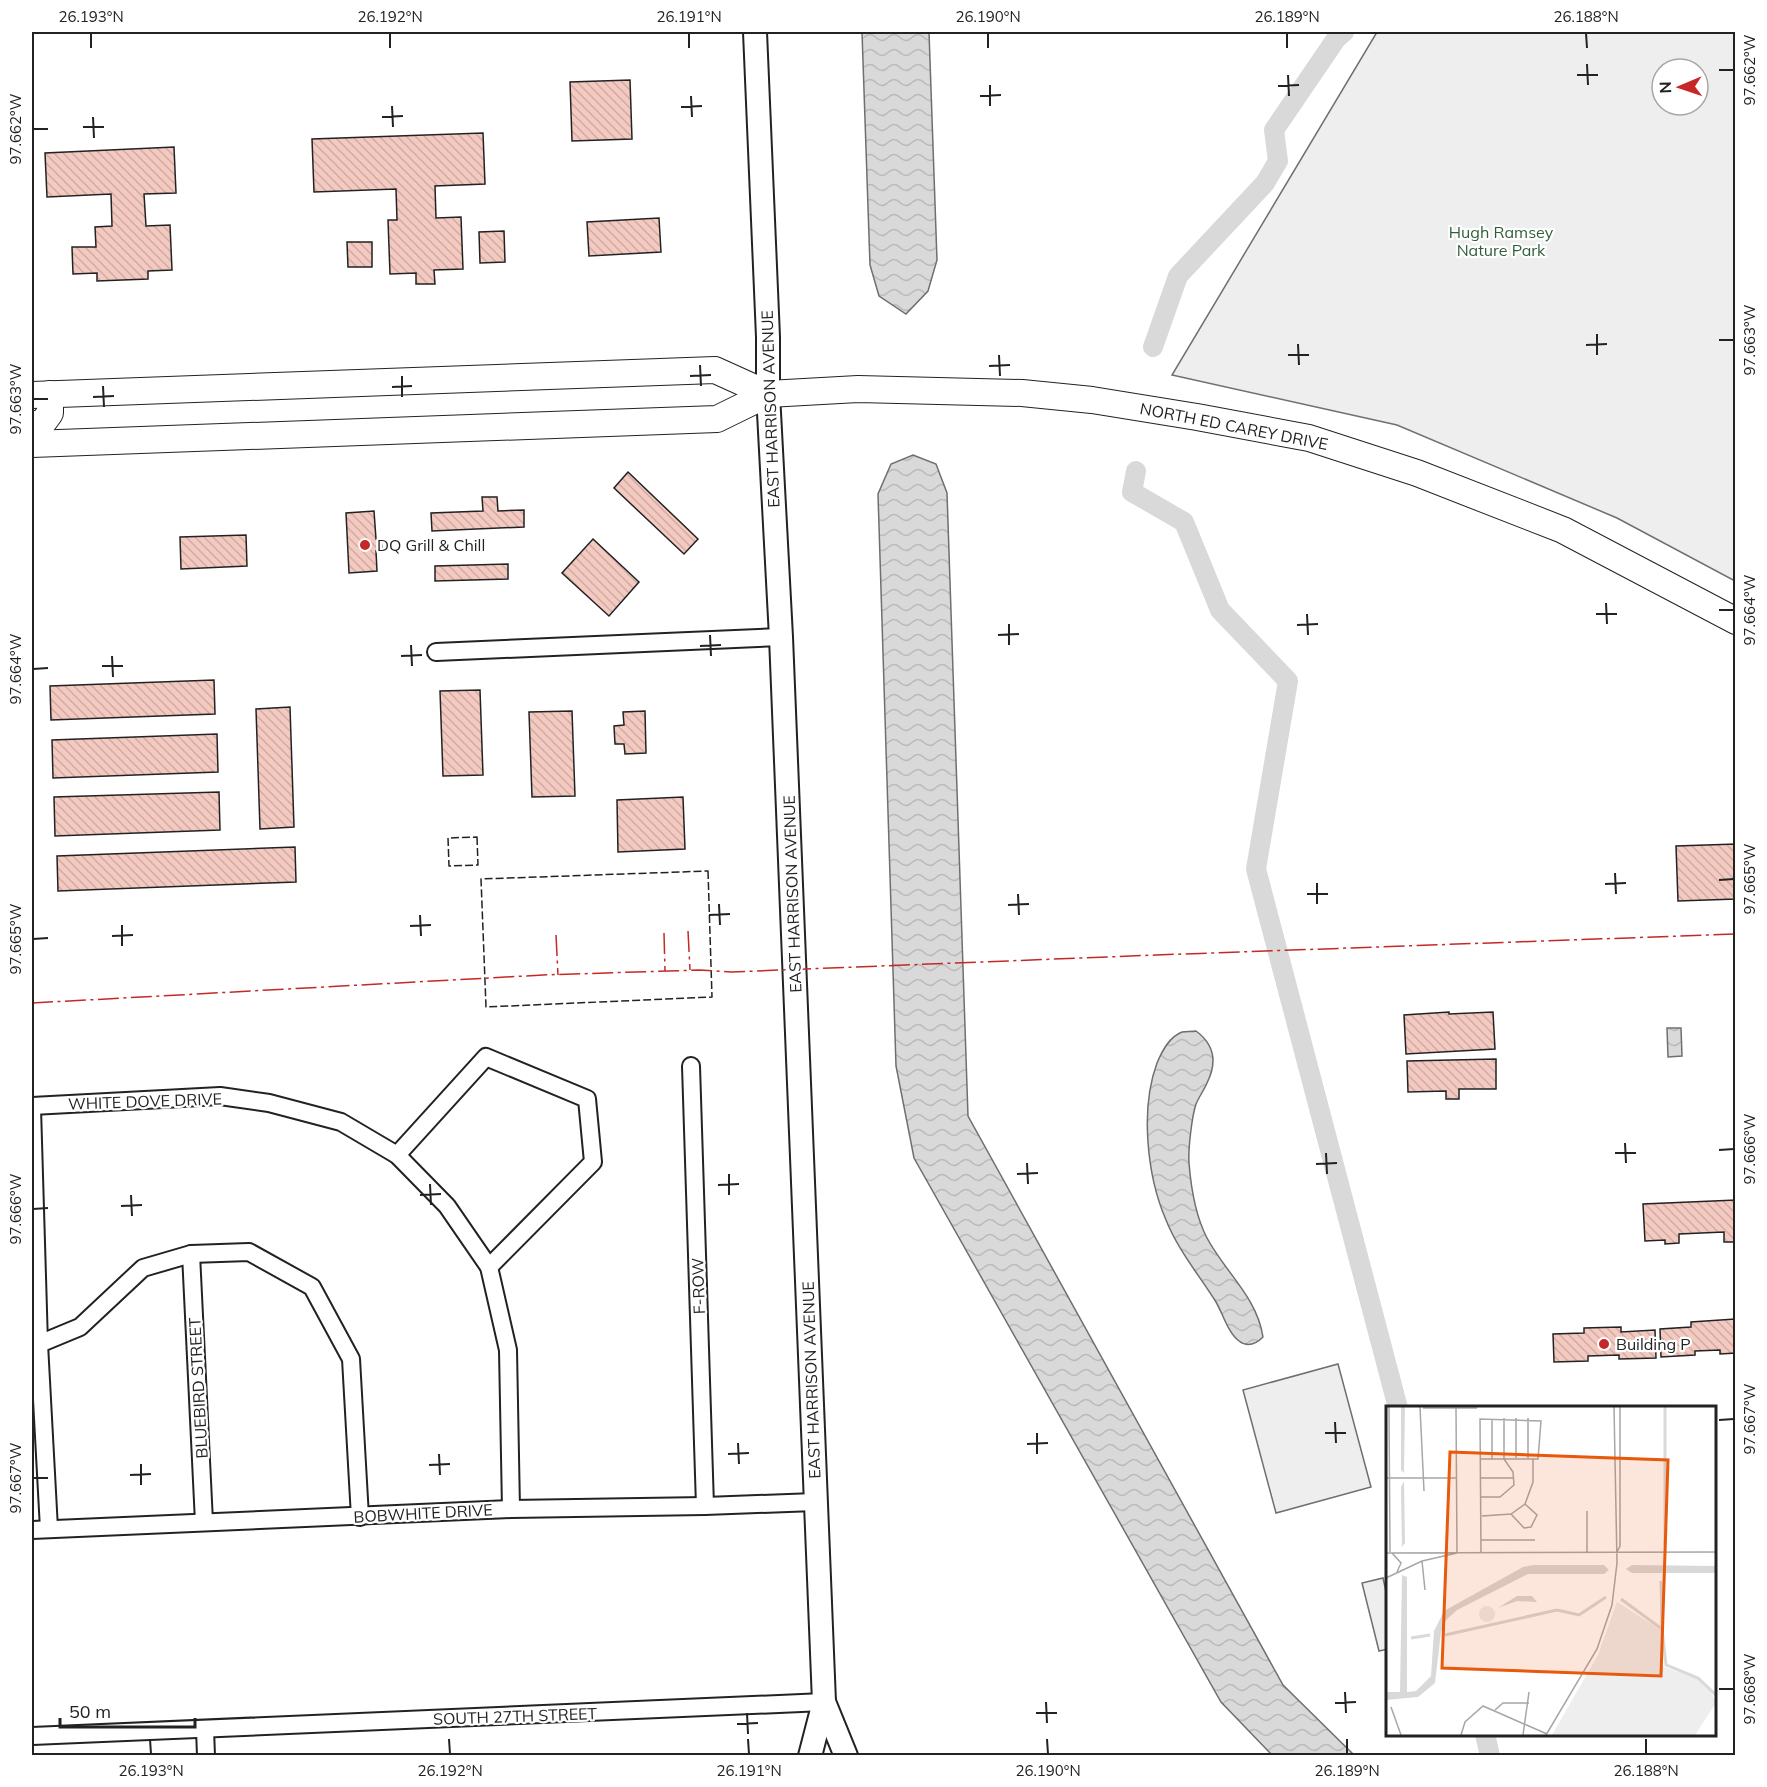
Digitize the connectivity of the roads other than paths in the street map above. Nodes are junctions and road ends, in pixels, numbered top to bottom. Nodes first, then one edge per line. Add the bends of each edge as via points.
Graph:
1 (755, 32) edge
2 (41, 394) edge
3 (768, 394) junction
4 (32, 424) edge
5 (32, 444) edge
6 (1736, 621) edge
7 (781, 637) junction
8 (436, 652) dead end
9 (691, 1066) dead end
10 (32, 1107) edge
11 (32, 1143) edge
12 (397, 1155) junction
13 (34, 1241) edge
14 (191, 1254) junction
15 (489, 1267) junction
16 (35, 1344) edge
17 (38, 1438) edge
18 (815, 1502) junction
19 (705, 1506) junction
20 (511, 1509) junction
21 (360, 1517) junction
22 (204, 1522) junction
23 (49, 1529) junction
24 (32, 1530) edge
25 (824, 1702) junction
26 (206, 1729) junction
27 (32, 1736) edge
28 (206, 1755) edge
29 (810, 1755) edge
30 (846, 1755) edge

1 - 3 main road, EAST HARRISON AVENUE
2 - 3 main road via 715,370
2 - 4 main road via 50,412 42,424
3 - 5 main road via 717,419
3 - 6 main road, NORTH ED CAREY DRIVE via 858,389 1022,393 1101,401 1310,438 1417,473 1563,530
3 - 7 main road, EAST HARRISON AVENUE
7 - 8 street
7 - 18 main road, EAST HARRISON AVENUE
9 - 19 street, F-ROW
10 - 11 street
10 - 12 street, WHITE DOVE DRIVE via 220,1096 341,1122
11 - 13 street
12 - 15 street, WHITE DOVE DRIVE via 447,1206
12 - 15 street via 486,1056 587,1099 593,1161
13 - 16 street
14 - 16 street via 143,1268 80,1327
14 - 21 street via 249,1252 312,1287 351,1359
14 - 22 street, BLUEBIRD STREET
15 - 20 street, WHITE DOVE DRIVE via 508,1350
16 - 17 street
17 - 23 street
18 - 19 street, BOBWHITE DRIVE
18 - 25 main road, EAST HARRISON AVENUE
19 - 20 street, BOBWHITE DRIVE
20 - 21 street, BOBWHITE DRIVE
21 - 22 street, BOBWHITE DRIVE
22 - 23 street, BOBWHITE DRIVE
23 - 24 street, BOBWHITE DRIVE
25 - 26 street, SOUTH 27TH STREET
25 - 29 main road, EAST HARRISON AVENUE
25 - 30 main road
26 - 27 street, SOUTH 27TH STREET
26 - 28 street

